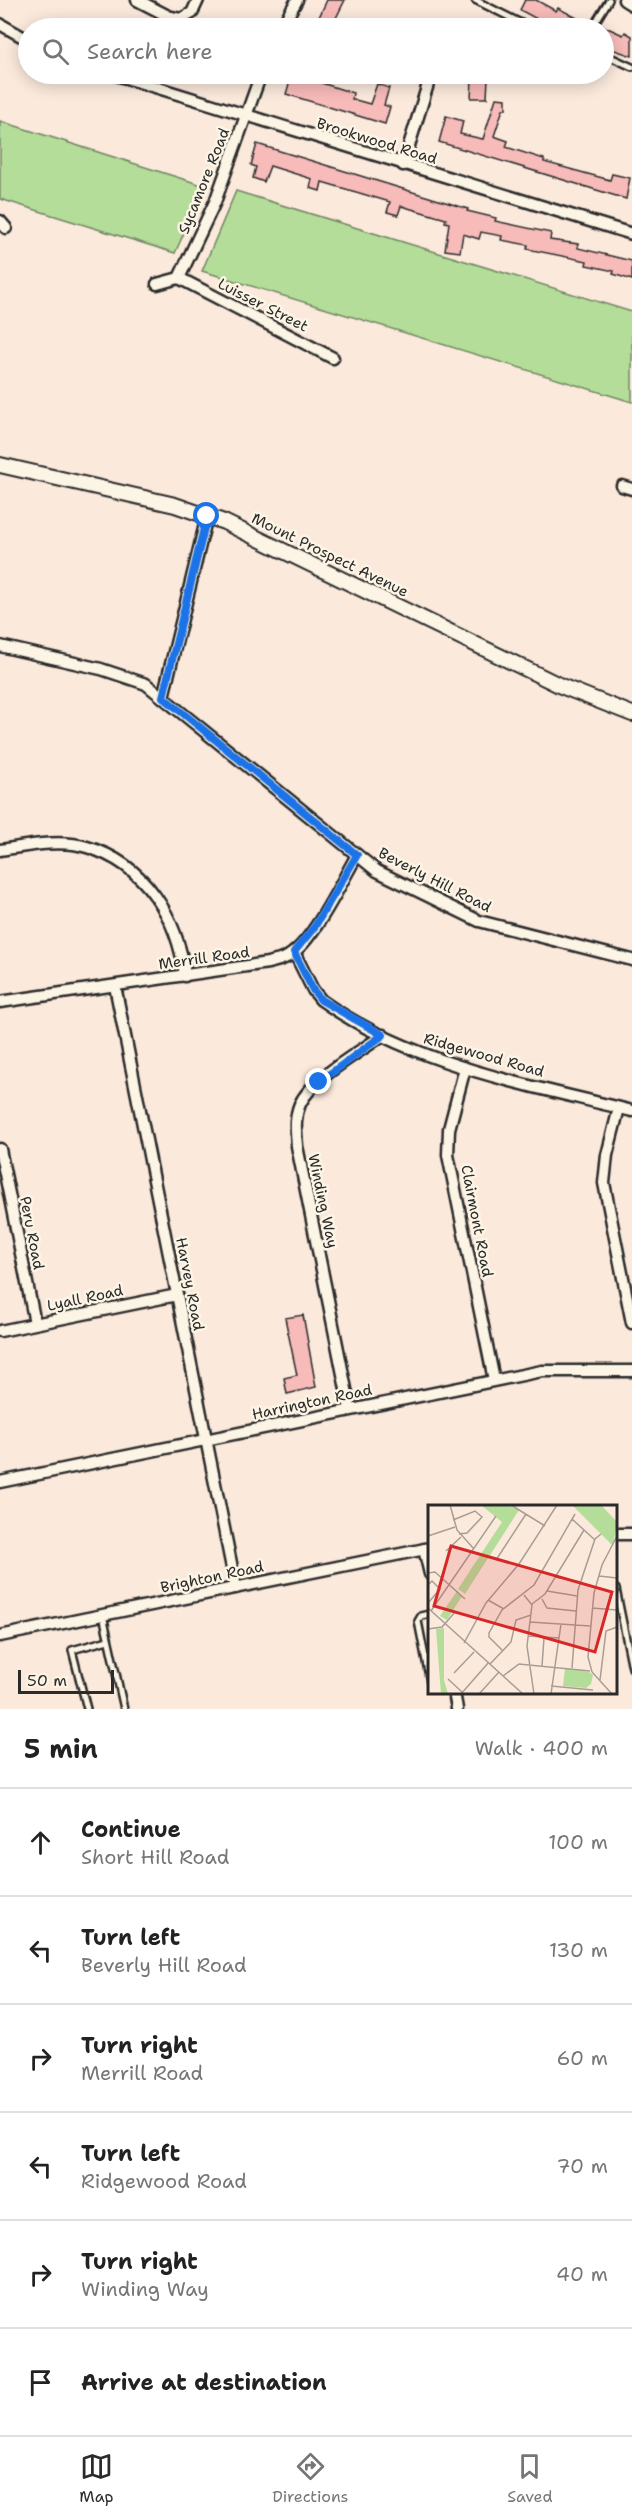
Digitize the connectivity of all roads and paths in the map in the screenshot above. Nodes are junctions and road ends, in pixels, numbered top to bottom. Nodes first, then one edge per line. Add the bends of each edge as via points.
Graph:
1 (137, 0) edge
2 (198, 0) edge
3 (297, 0) edge
4 (475, 0) edge
5 (609, 0) edge
6 (624, 0) edge
7 (632, 5) edge
8 (177, 18) edge
9 (183, 18) edge
10 (287, 18) edge
11 (511, 18) edge
12 (598, 18) edge
13 (0, 24) edge
14 (18, 34) edge
15 (614, 59) edge
16 (632, 67) edge
17 (145, 84) edge
18 (258, 84) edge
19 (428, 84) edge
20 (247, 116) junction
21 (403, 165) junction
22 (632, 234) edge
23 (179, 278) junction
24 (157, 284) dead end
25 (333, 358) dead end
26 (0, 465) edge
27 (207, 516) junction
28 (0, 646) edge
29 (163, 697) junction
30 (632, 714) edge
31 (0, 850) edge
32 (357, 855) junction
33 (294, 952) junction
34 (632, 960) edge
35 (185, 976) junction
36 (115, 986) junction
37 (0, 1002) edge
38 (383, 1035) junction
39 (465, 1068) junction
40 (619, 1108) junction
41 (632, 1111) edge
42 (0, 1149) edge
43 (2, 1171) edge
44 (177, 1294) junction
45 (35, 1323) junction
46 (632, 1323) edge
47 (0, 1331) edge
48 (632, 1371) edge
49 (494, 1380) junction
50 (350, 1409) junction
51 (206, 1439) junction
52 (0, 1482) edge
53 (427, 1548) edge
54 (236, 1588) junction
55 (617, 1598) edge
56 (428, 1614) edge
57 (102, 1615) junction
58 (0, 1636) edge
59 (108, 1640) junction
60 (632, 1668) edge
61 (428, 1676) edge
62 (454, 1694) edge
63 (87, 1709) edge
64 (124, 1709) edge
65 (457, 1709) edge

1 - 8 street
2 - 9 street via 192,13
3 - 10 street
4 - 11 lane
5 - 12 lane
6 - 7 street
13 - 14 street
15 - 16 lane
17 - 20 street, Brookwood Road
18 - 20 street, Sycamore Road
19 - 21 street
20 - 21 street, Brookwood Road
20 - 23 street, Sycamore Road via 212,210
21 - 22 street, Brookwood Road
23 - 24 street
23 - 25 street, Luisser Street
26 - 27 street, Mount Prospect Avenue via 175,505
27 - 29 street
27 - 30 street, Mount Prospect Avenue via 561,687
28 - 29 street, Beverly Hill Road via 135,678
29 - 32 street, Beverly Hill Road
31 - 35 street via 70,845 87,847 121,864 159,899 181,948
32 - 33 street, Merrill Road via 315,926
32 - 34 street, Beverly Hill Road via 377,871 480,921
33 - 35 street, Merrill Road via 268,963
33 - 38 street, Ridgewood Road via 321,1000
35 - 36 street, Merrill Road
36 - 37 street, Merrill Road
36 - 44 street, Harvey Road
38 - 39 street, Ridgewood Road via 429,1057
38 - 50 street, Winding Way via 309,1091 296,1119 297,1146
39 - 40 street, Ridgewood Road
39 - 49 street, Clairmont Road via 449,1129 448,1155
40 - 41 street, Ridgewood Road
40 - 46 street via 604,1183
42 - 43 street, Peru Road
43 - 45 street, Peru Road
44 - 45 street, Lyall Road
44 - 51 street, Harvey Road
45 - 47 street, Lyall Road
48 - 49 street, Harrington Road via 542,1371
49 - 50 street, Harrington Road
50 - 51 street, Harrington Road
51 - 52 street, Harrington Road
51 - 54 street, Harvey Road
53 - 54 street, Brighton Road
54 - 57 street, Brighton Road
55 - 60 lane
56 - 61 lane via 418,1621
57 - 58 street, Brighton Road
57 - 59 lane
59 - 63 lane via 72,1650
59 - 64 lane
62 - 65 street

